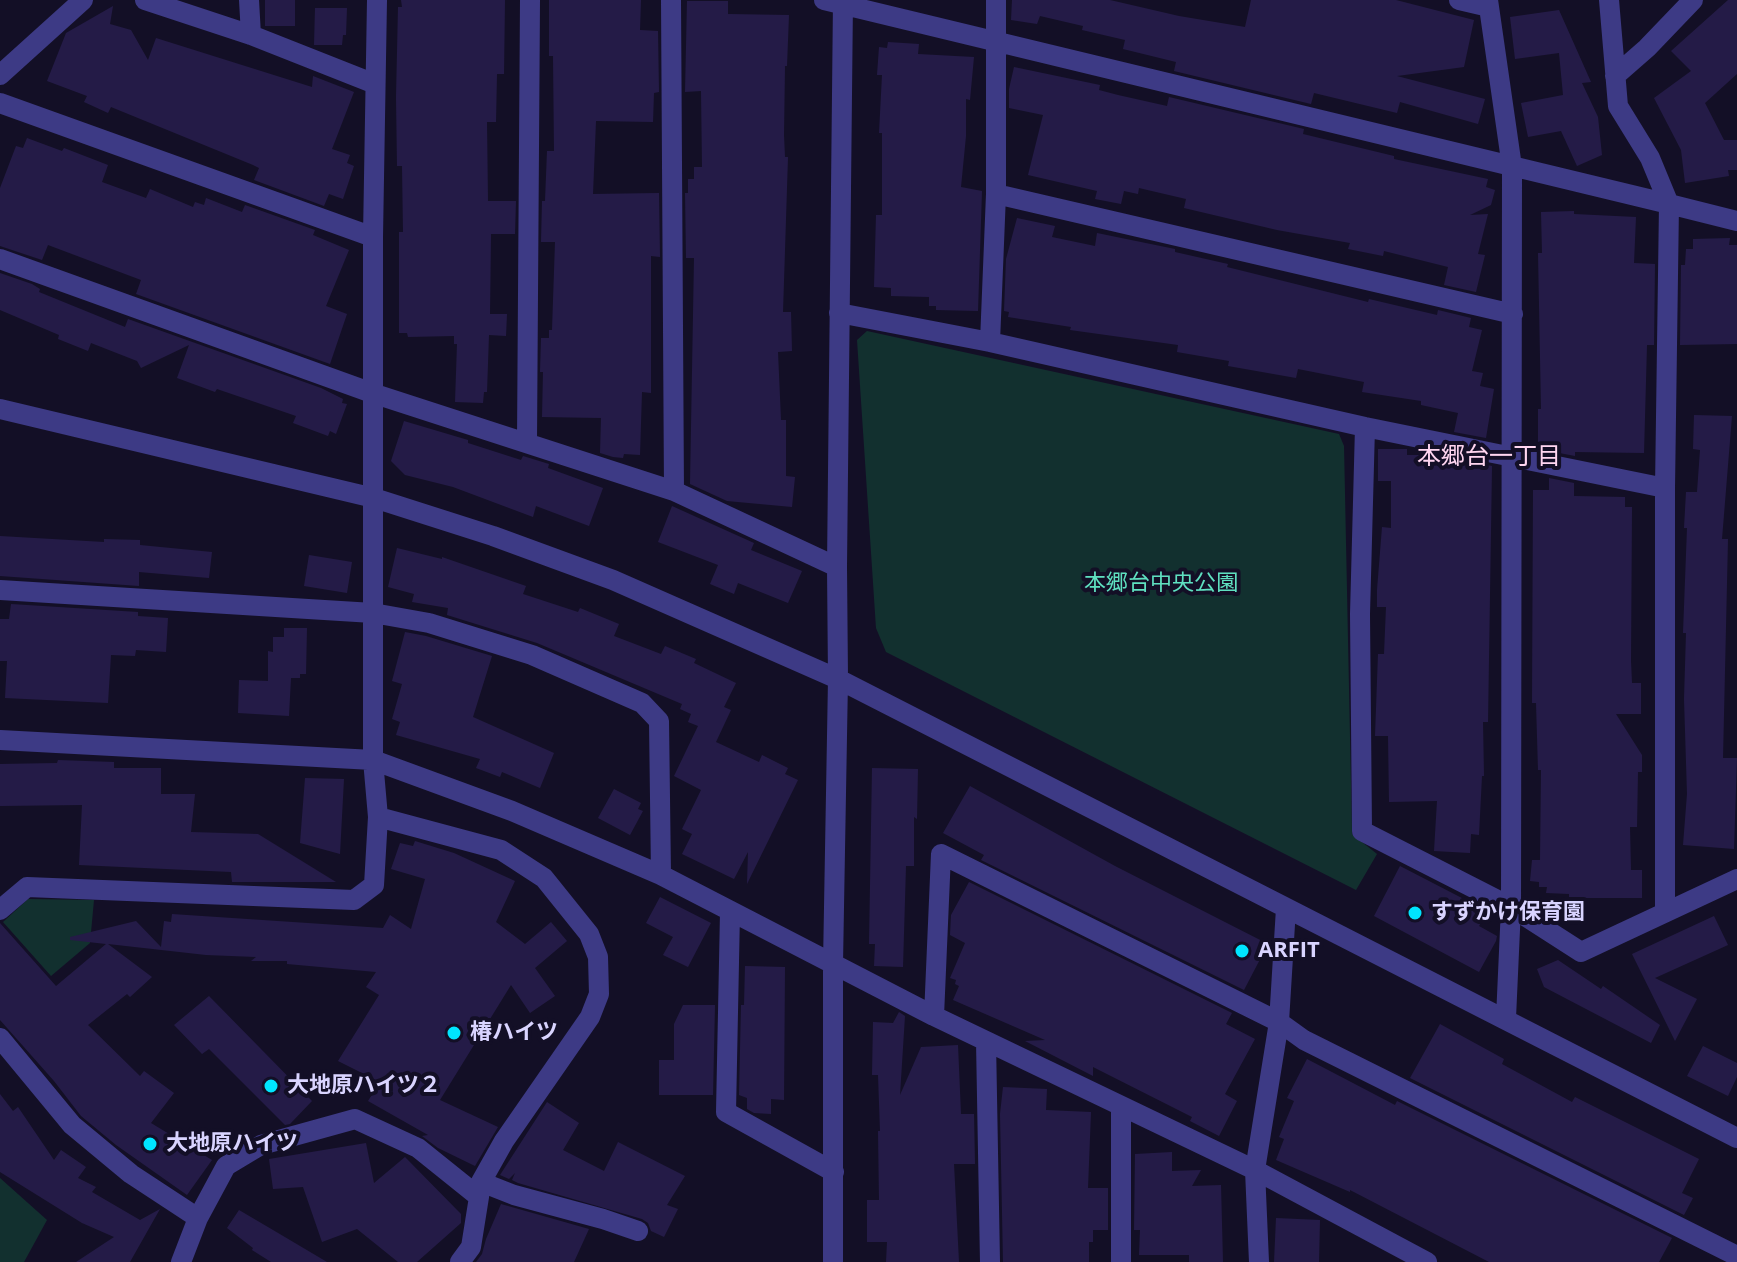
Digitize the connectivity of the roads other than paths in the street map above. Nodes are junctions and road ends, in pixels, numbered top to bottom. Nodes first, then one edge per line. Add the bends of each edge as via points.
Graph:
1 (83, 0) edge
2 (145, 0) edge
3 (249, 0) edge
4 (377, 0) edge
5 (530, 0) edge
6 (671, 0) edge
7 (996, 0) edge
8 (1459, 0) edge
9 (1609, 0) edge
10 (1693, 0) edge
11 (836, 2) edge
12 (1488, 4) edge
13 (251, 35) junction
14 (996, 41) junction
15 (0, 75) edge
16 (1615, 76) junction
17 (375, 84) junction
18 (0, 103) edge
19 (1512, 167) junction
20 (996, 194) junction
21 (1669, 204) junction
22 (1737, 221) edge
23 (373, 237) junction
24 (0, 259) edge
25 (839, 313) junction
26 (1513, 314) junction
27 (990, 342) junction
28 (375, 394) junction
29 (0, 409) edge
30 (1365, 427) junction
31 (527, 441) junction
32 (1514, 455) junction
33 (1665, 488) junction
34 (674, 491) junction
35 (374, 498) junction
36 (837, 567) junction
37 (0, 590) edge
38 (373, 613) junction
39 (838, 679) junction
40 (0, 740) edge
41 (373, 760) junction
42 (378, 817) junction
43 (661, 875) junction
44 (1737, 879) edge
45 (1511, 907) junction
46 (1286, 908) junction
47 (0, 910) edge
48 (730, 912) junction
49 (1665, 912) junction
50 (833, 964) junction
51 (934, 1016) junction
52 (1506, 1018) junction
53 (1279, 1022) junction
54 (0, 1038) edge
55 (986, 1041) junction
56 (1121, 1106) junction
57 (1737, 1138) edge
58 (1255, 1170) junction
59 (834, 1172) junction
60 (480, 1190) junction
61 (198, 1218) junction
62 (638, 1231) dead end
63 (1391, 1253) edge
64 (1737, 1256) edge
65 (181, 1262) edge
66 (460, 1262) edge
67 (833, 1262) edge
68 (990, 1262) edge
69 (1121, 1262) edge
70 (1259, 1262) edge
71 (1427, 1262) edge

1 - 15 street
2 - 13 street
3 - 13 street
4 - 17 street
5 - 31 street
6 - 34 street
7 - 14 street
8 - 12 street
9 - 16 street
10 - 16 street
11 - 14 street
11 - 25 street
12 - 19 street
13 - 17 street
14 - 19 street
14 - 20 street
16 - 21 street via 1618,106 1650,158
17 - 23 street
18 - 23 street
19 - 21 street
19 - 26 street
20 - 26 street
20 - 27 street
21 - 22 street
21 - 33 street
23 - 28 street
24 - 28 street
25 - 27 street
25 - 36 street
26 - 32 street
27 - 30 street
28 - 31 street
28 - 35 street
29 - 35 street
30 - 32 street
30 - 45 street via 1362,831
31 - 34 street
32 - 33 street
32 - 45 street
33 - 49 street
34 - 36 street
35 - 38 street
35 - 39 street via 613,580
36 - 39 street
37 - 38 street
38 - 41 street
38 - 43 street via 429,623 532,655 642,703 659,721
39 - 46 street
39 - 50 street
40 - 41 street
41 - 42 street
41 - 43 street via 512,811
42 - 47 street via 374,885 354,900 27,887
42 - 60 street via 501,850 527,864 589,934 598,957 599,994 590,1017 504,1141
43 - 48 street
44 - 49 street
45 - 49 street via 1581,952
45 - 52 street
46 - 52 street
46 - 53 street
48 - 50 street
48 - 59 street via 726,1112
50 - 51 street
50 - 59 street
51 - 53 street via 941,854
51 - 55 street
52 - 57 street
53 - 58 street
53 - 64 street via 1318,1047
54 - 61 street via 72,1125 131,1174
55 - 56 street
55 - 68 street
56 - 58 street
56 - 69 street
58 - 63 street
58 - 70 street
59 - 67 street
60 - 61 street via 418,1148 355,1119 261,1145 226,1166
60 - 62 street
60 - 66 street via 471,1247
61 - 65 street
63 - 71 street

